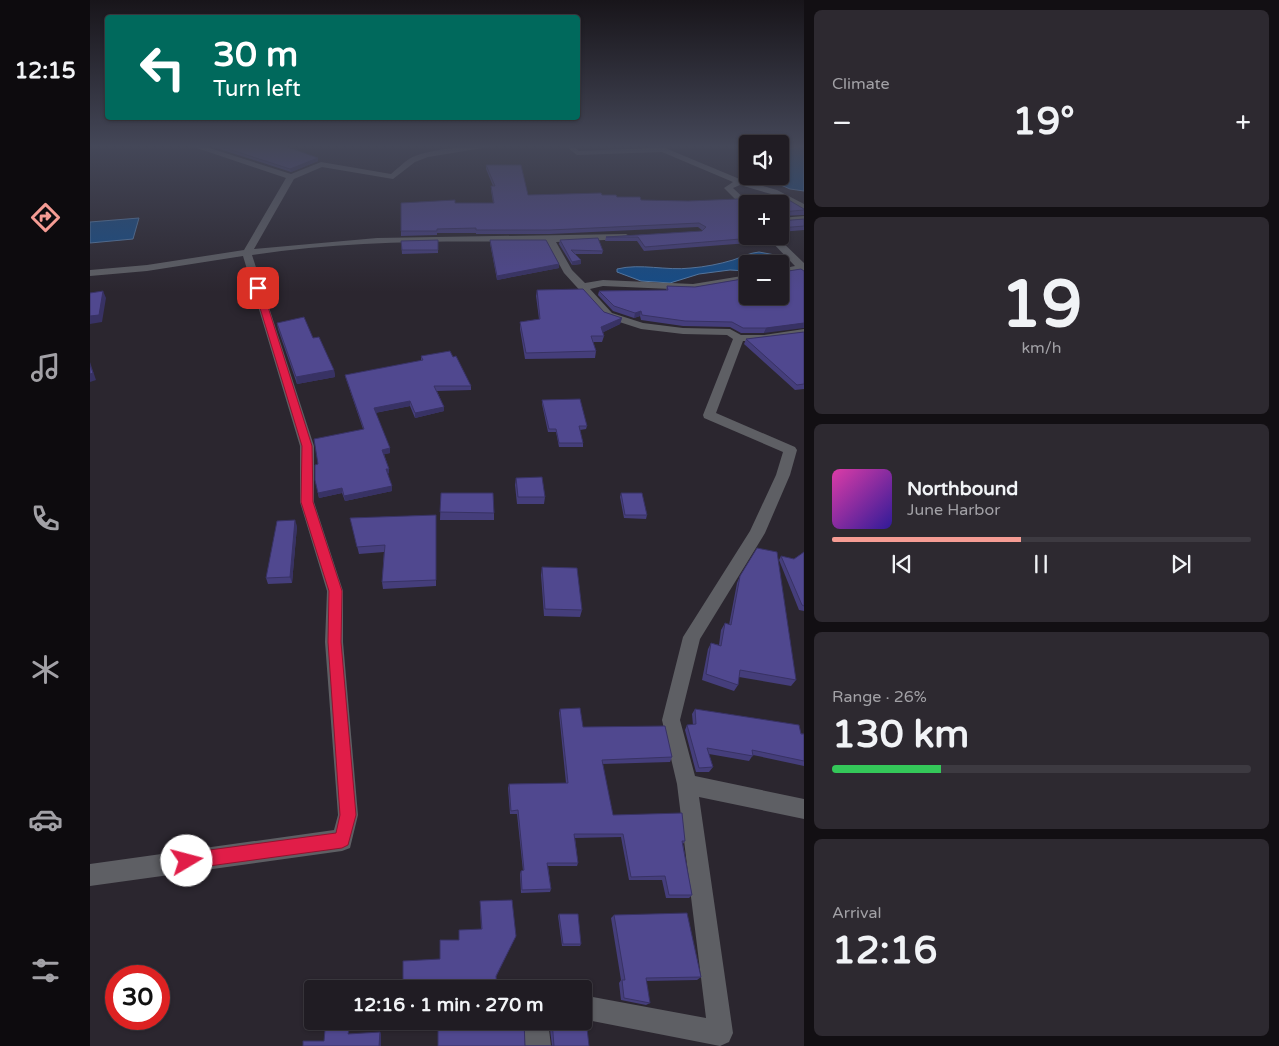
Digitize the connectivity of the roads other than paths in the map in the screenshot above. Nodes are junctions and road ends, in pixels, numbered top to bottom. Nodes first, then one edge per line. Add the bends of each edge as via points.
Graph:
1 (281, 194) edge
2 (778, 194) edge
3 (804, 207) edge
4 (804, 219) edge
5 (789, 220) edge
6 (634, 236) edge
7 (550, 239) junction
8 (780, 245) edge
9 (247, 253) junction
10 (804, 268) edge
11 (789, 270) edge
12 (90, 273) edge
13 (739, 279) edge
14 (581, 287) junction
15 (804, 332) edge
16 (739, 338) junction
17 (687, 784) junction
18 (804, 809) edge
19 (90, 875) edge
20 (592, 1009) edge
21 (537, 1030) edge
22 (721, 1040) edge
23 (538, 1046) edge

1 - 9 street
2 - 3 street
4 - 5 street
6 - 7 street
7 - 9 street via 418,238 318,244
7 - 14 street
8 - 10 street
9 - 12 street
9 - 19 street via 307,446 307,502 336,591 334,642 348,815 342,840
10 - 11 street
13 - 14 street via 693,287 603,283
14 - 16 street via 608,315 641,326 730,332
15 - 16 street
16 - 17 street via 709,416 790,450 783,475 757,533 692,637 671,720
17 - 18 street
17 - 22 street
20 - 22 street
21 - 23 street

